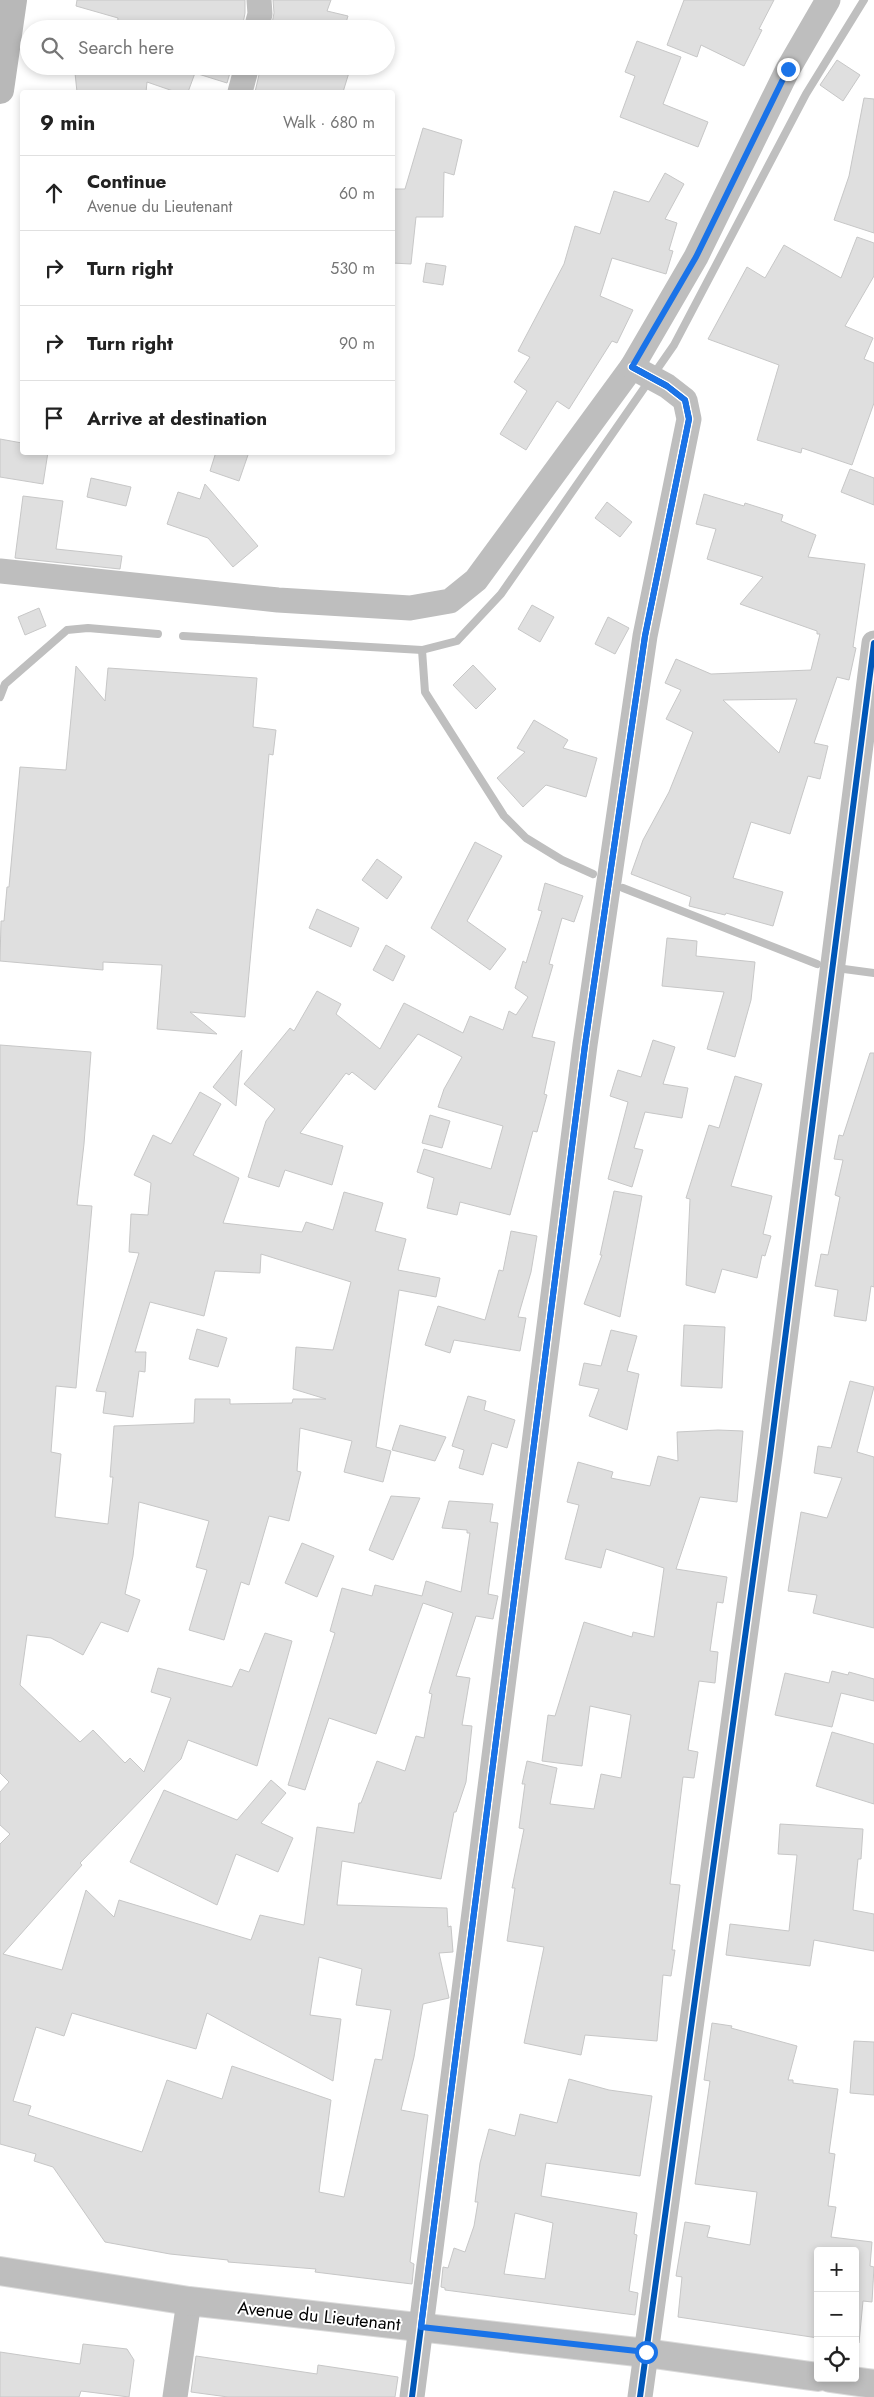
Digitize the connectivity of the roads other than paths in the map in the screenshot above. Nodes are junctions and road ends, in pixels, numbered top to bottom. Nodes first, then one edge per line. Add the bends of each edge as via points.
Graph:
1 (259, 0) edge
2 (828, 0) edge
3 (8, 12) edge
4 (258, 20) edge
5 (245, 75) edge
6 (0, 90) edge
7 (241, 90) edge
8 (638, 370) junction
9 (0, 571) edge
10 (874, 643) edge
11 (0, 2271) edge
12 (189, 2301) junction
13 (421, 2327) junction
14 (646, 2352) junction
15 (814, 2375) edge
16 (859, 2382) edge
17 (874, 2384) edge
18 (175, 2397) edge
19 (412, 2397) edge
20 (640, 2397) edge

1 - 4 street
2 - 8 street via 788,69
3 - 6 main road
5 - 7 street
8 - 9 street via 476,580 450,601 410,608 278,600
8 - 13 street via 685,400 689,419 645,636 585,1045
10 - 14 street via 768,1466
11 - 12 main road, Avenue du Lieutenant
12 - 13 main road, Avenue du Lieutenant
12 - 18 street
13 - 14 main road, Avenue du Lieutenant
13 - 19 street
14 - 15 main road, Avenue du Lieutenant
14 - 20 street
16 - 17 main road

